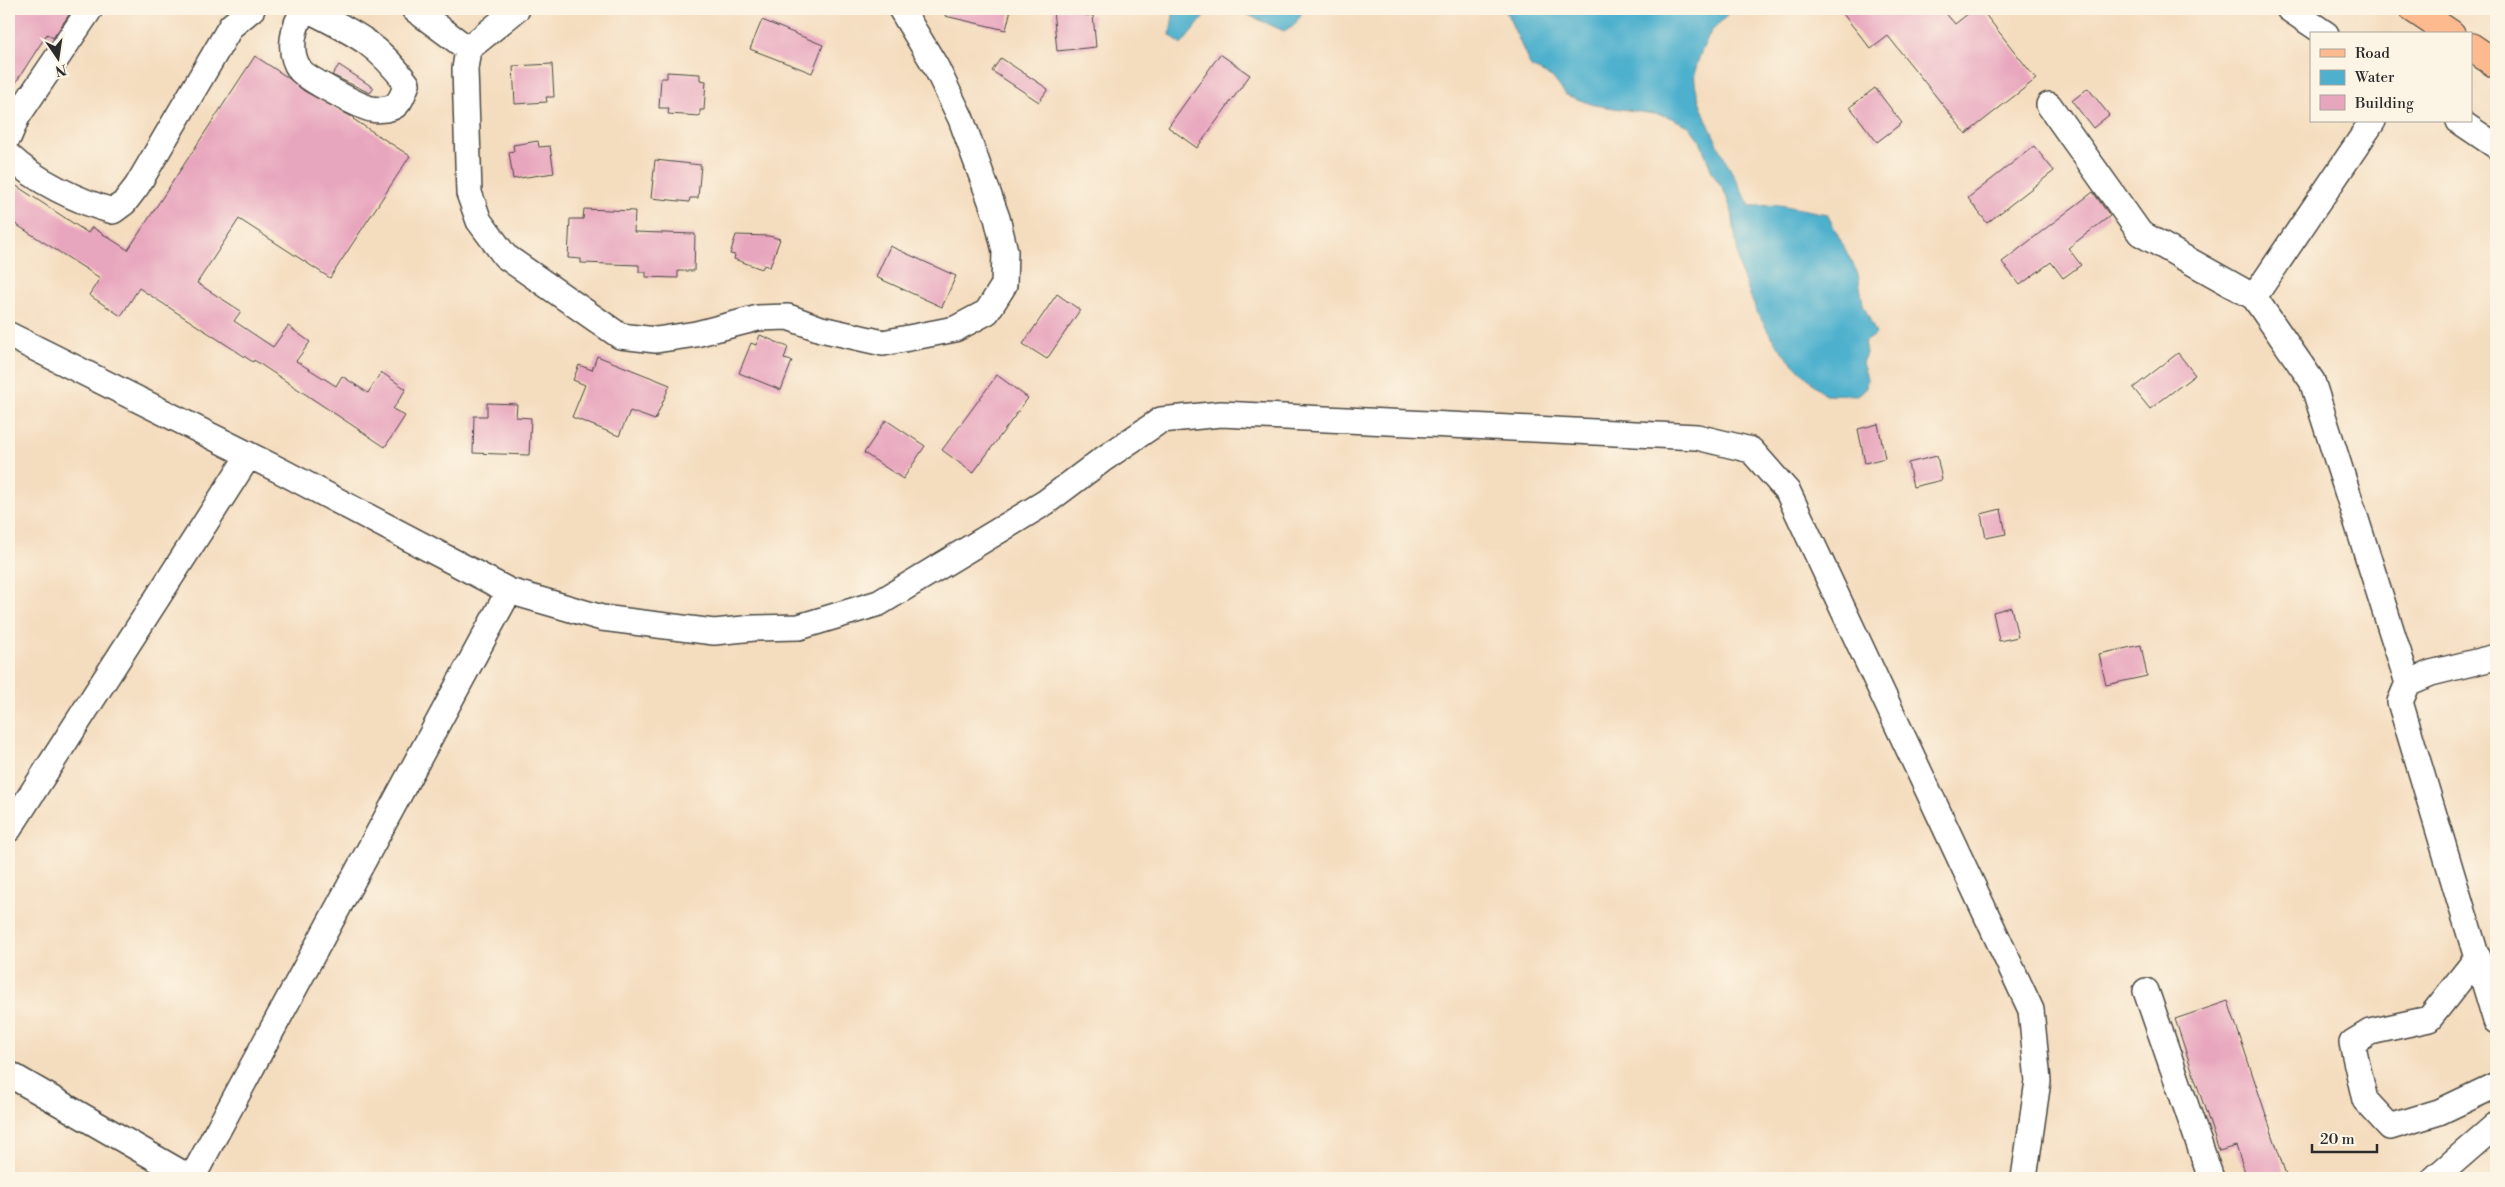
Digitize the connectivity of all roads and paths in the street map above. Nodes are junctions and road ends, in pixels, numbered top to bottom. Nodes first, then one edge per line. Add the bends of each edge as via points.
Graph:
1 (90, 9) edge
2 (252, 9) edge
3 (414, 9) edge
4 (516, 9) edge
5 (2289, 9) edge
6 (2414, 9) edge
7 (904, 11) edge
8 (2442, 31) edge
9 (2323, 32) edge
10 (2472, 48) edge
11 (468, 49) junction
12 (2496, 64) edge
13 (2049, 105) dead end
14 (2372, 122) edge
15 (2460, 122) edge
16 (9, 136) edge
17 (2496, 146) edge
18 (9, 156) edge
19 (2254, 297) junction
20 (9, 335) edge
21 (249, 455) junction
22 (509, 591) junction
23 (2496, 657) edge
24 (2408, 682) junction
25 (9, 829) edge
26 (2486, 968) edge
27 (2146, 992) dead end
28 (2496, 1021) edge
29 (9, 1074) edge
30 (2496, 1085) edge
31 (2496, 1125) edge
32 (190, 1178) edge
33 (2024, 1178) edge
34 (2211, 1178) edge
35 (2436, 1178) edge

1 - 16 street via 17,117
2 - 18 street via 231,26 137,186 113,211 95,206 24,170
3 - 11 street
4 - 11 street
5 - 9 street
6 - 8 main road
7 - 11 street via 962,118 997,218 1005,251 1004,285 986,312 955,328 883,342 821,330 788,317 758,318 696,334 656,340 620,336 569,302 505,256 479,221 469,193 465,70
10 - 12 main road
13 - 19 street via 2140,233
14 - 19 street
15 - 17 street
19 - 24 street via 2312,381
20 - 21 street
21 - 22 street
21 - 25 street
22 - 32 street
22 - 33 street via 602,618 695,630 714,632 799,627 879,604 1046,502 1161,420 1221,414 1678,436 1697,437 1751,450 1788,492 2031,1010 2038,1081
23 - 24 street
24 - 26 street via 2400,702
26 - 28 street
26 - 30 street via 2429,1018 2370,1032 2352,1043 2365,1100 2390,1127 2439,1112
27 - 34 street
29 - 32 street
31 - 35 street

